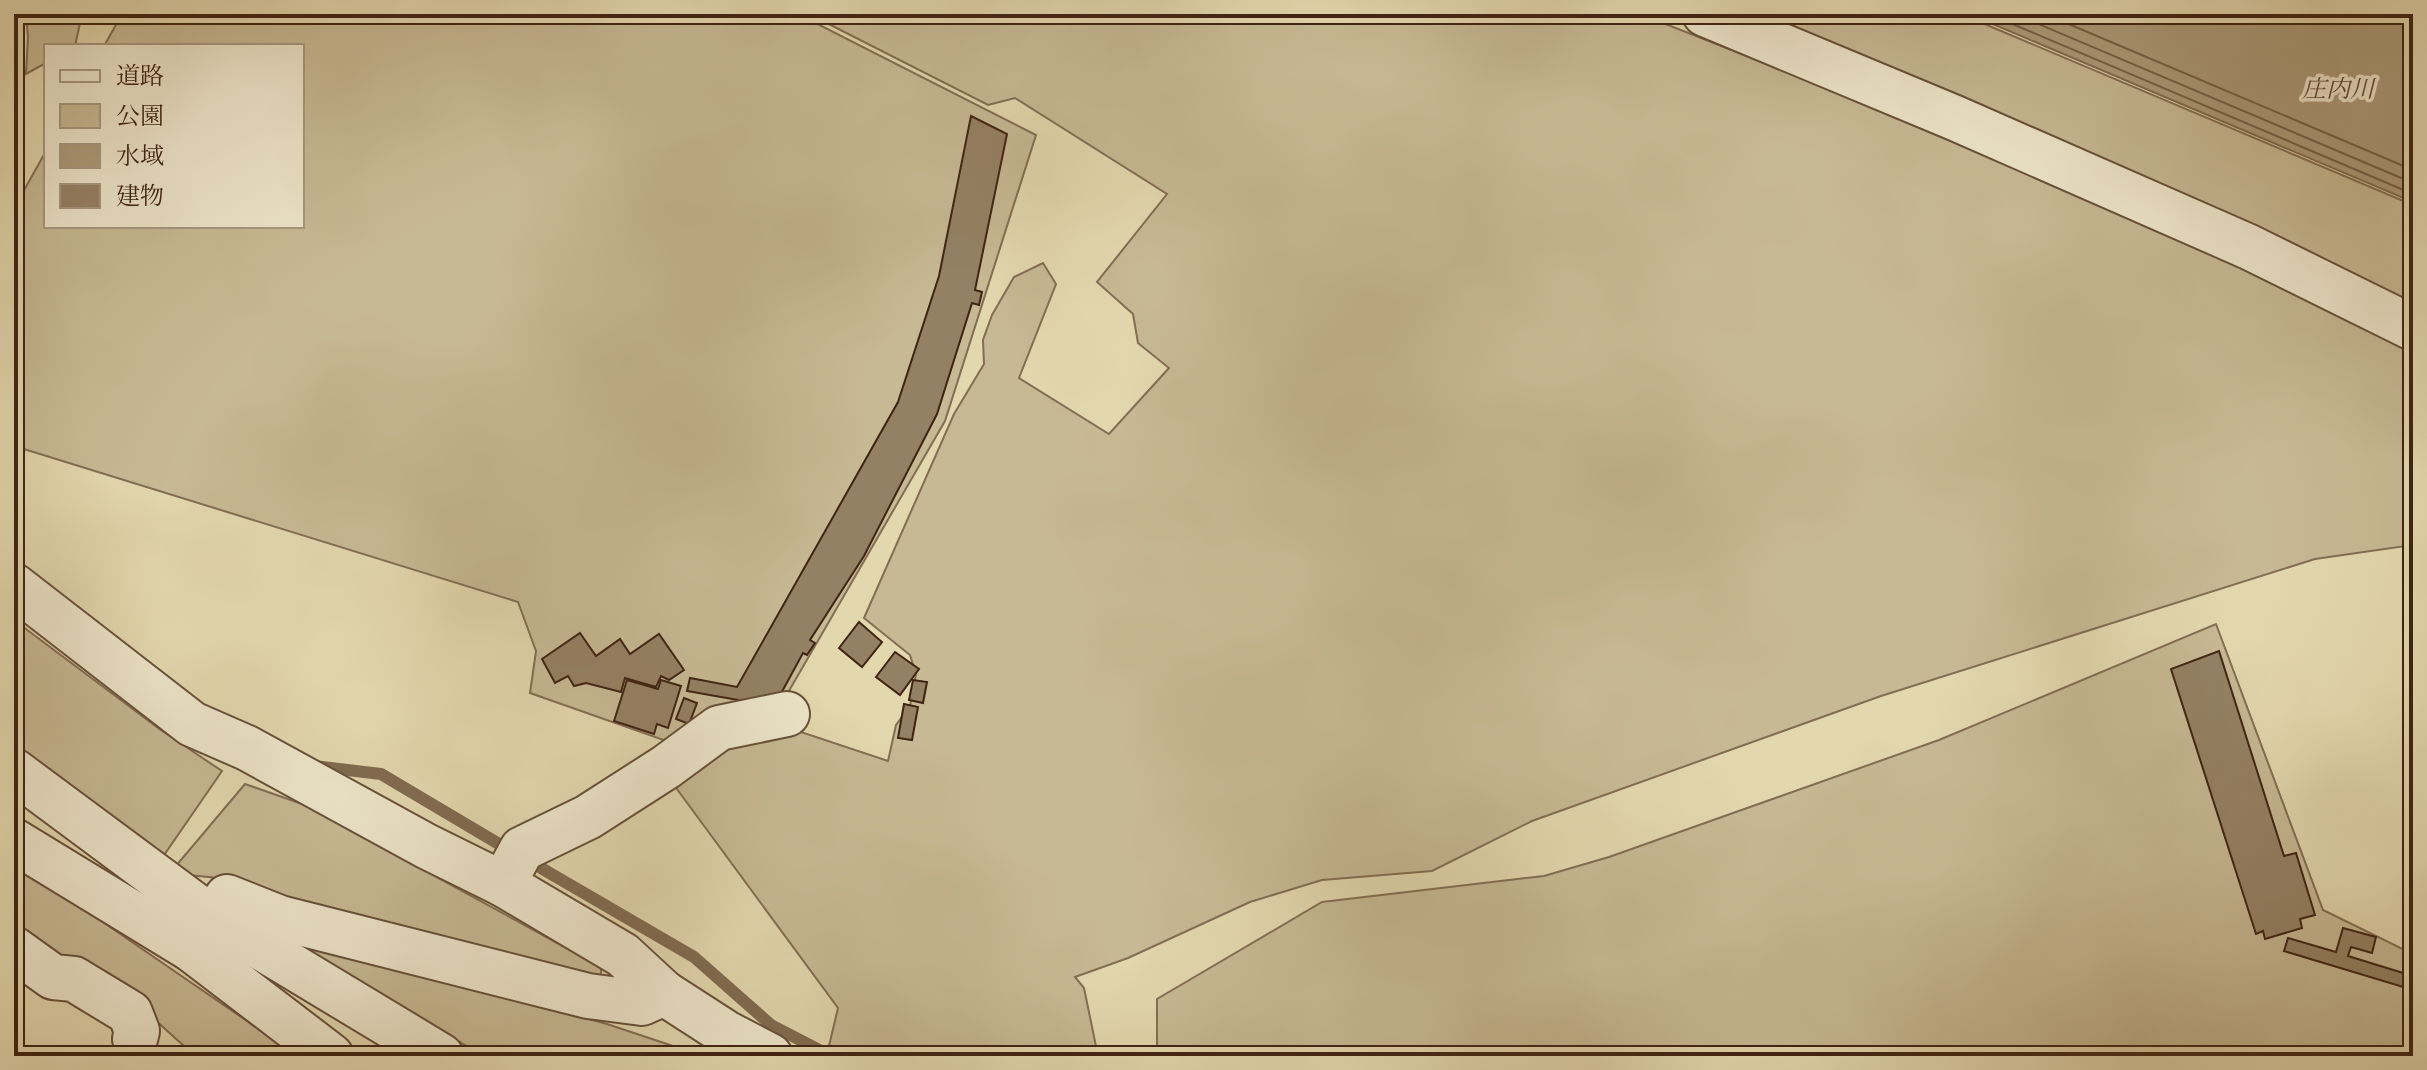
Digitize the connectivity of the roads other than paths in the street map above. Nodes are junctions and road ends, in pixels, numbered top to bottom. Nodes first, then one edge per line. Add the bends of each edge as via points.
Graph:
1 (1705, 14) edge
2 (2413, 328) edge
3 (14, 586) edge
4 (787, 714) dead end
5 (14, 771) edge
6 (14, 841) edge
7 (503, 884) junction
8 (202, 933) junction
9 (14, 949) edge
10 (664, 993) junction
11 (135, 1039) dead end
12 (331, 1056) edge
13 (441, 1056) edge
14 (770, 1056) edge

1 - 2 street via 2249,247
3 - 7 street via 192,724
4 - 7 street via 719,728 588,817 522,849
5 - 8 street
6 - 8 street
7 - 10 street via 623,955
8 - 10 street via 227,897 280,918 588,996 642,1003
8 - 12 street
8 - 13 street
9 - 11 street via 53,977 74,979 130,1013
10 - 14 street

